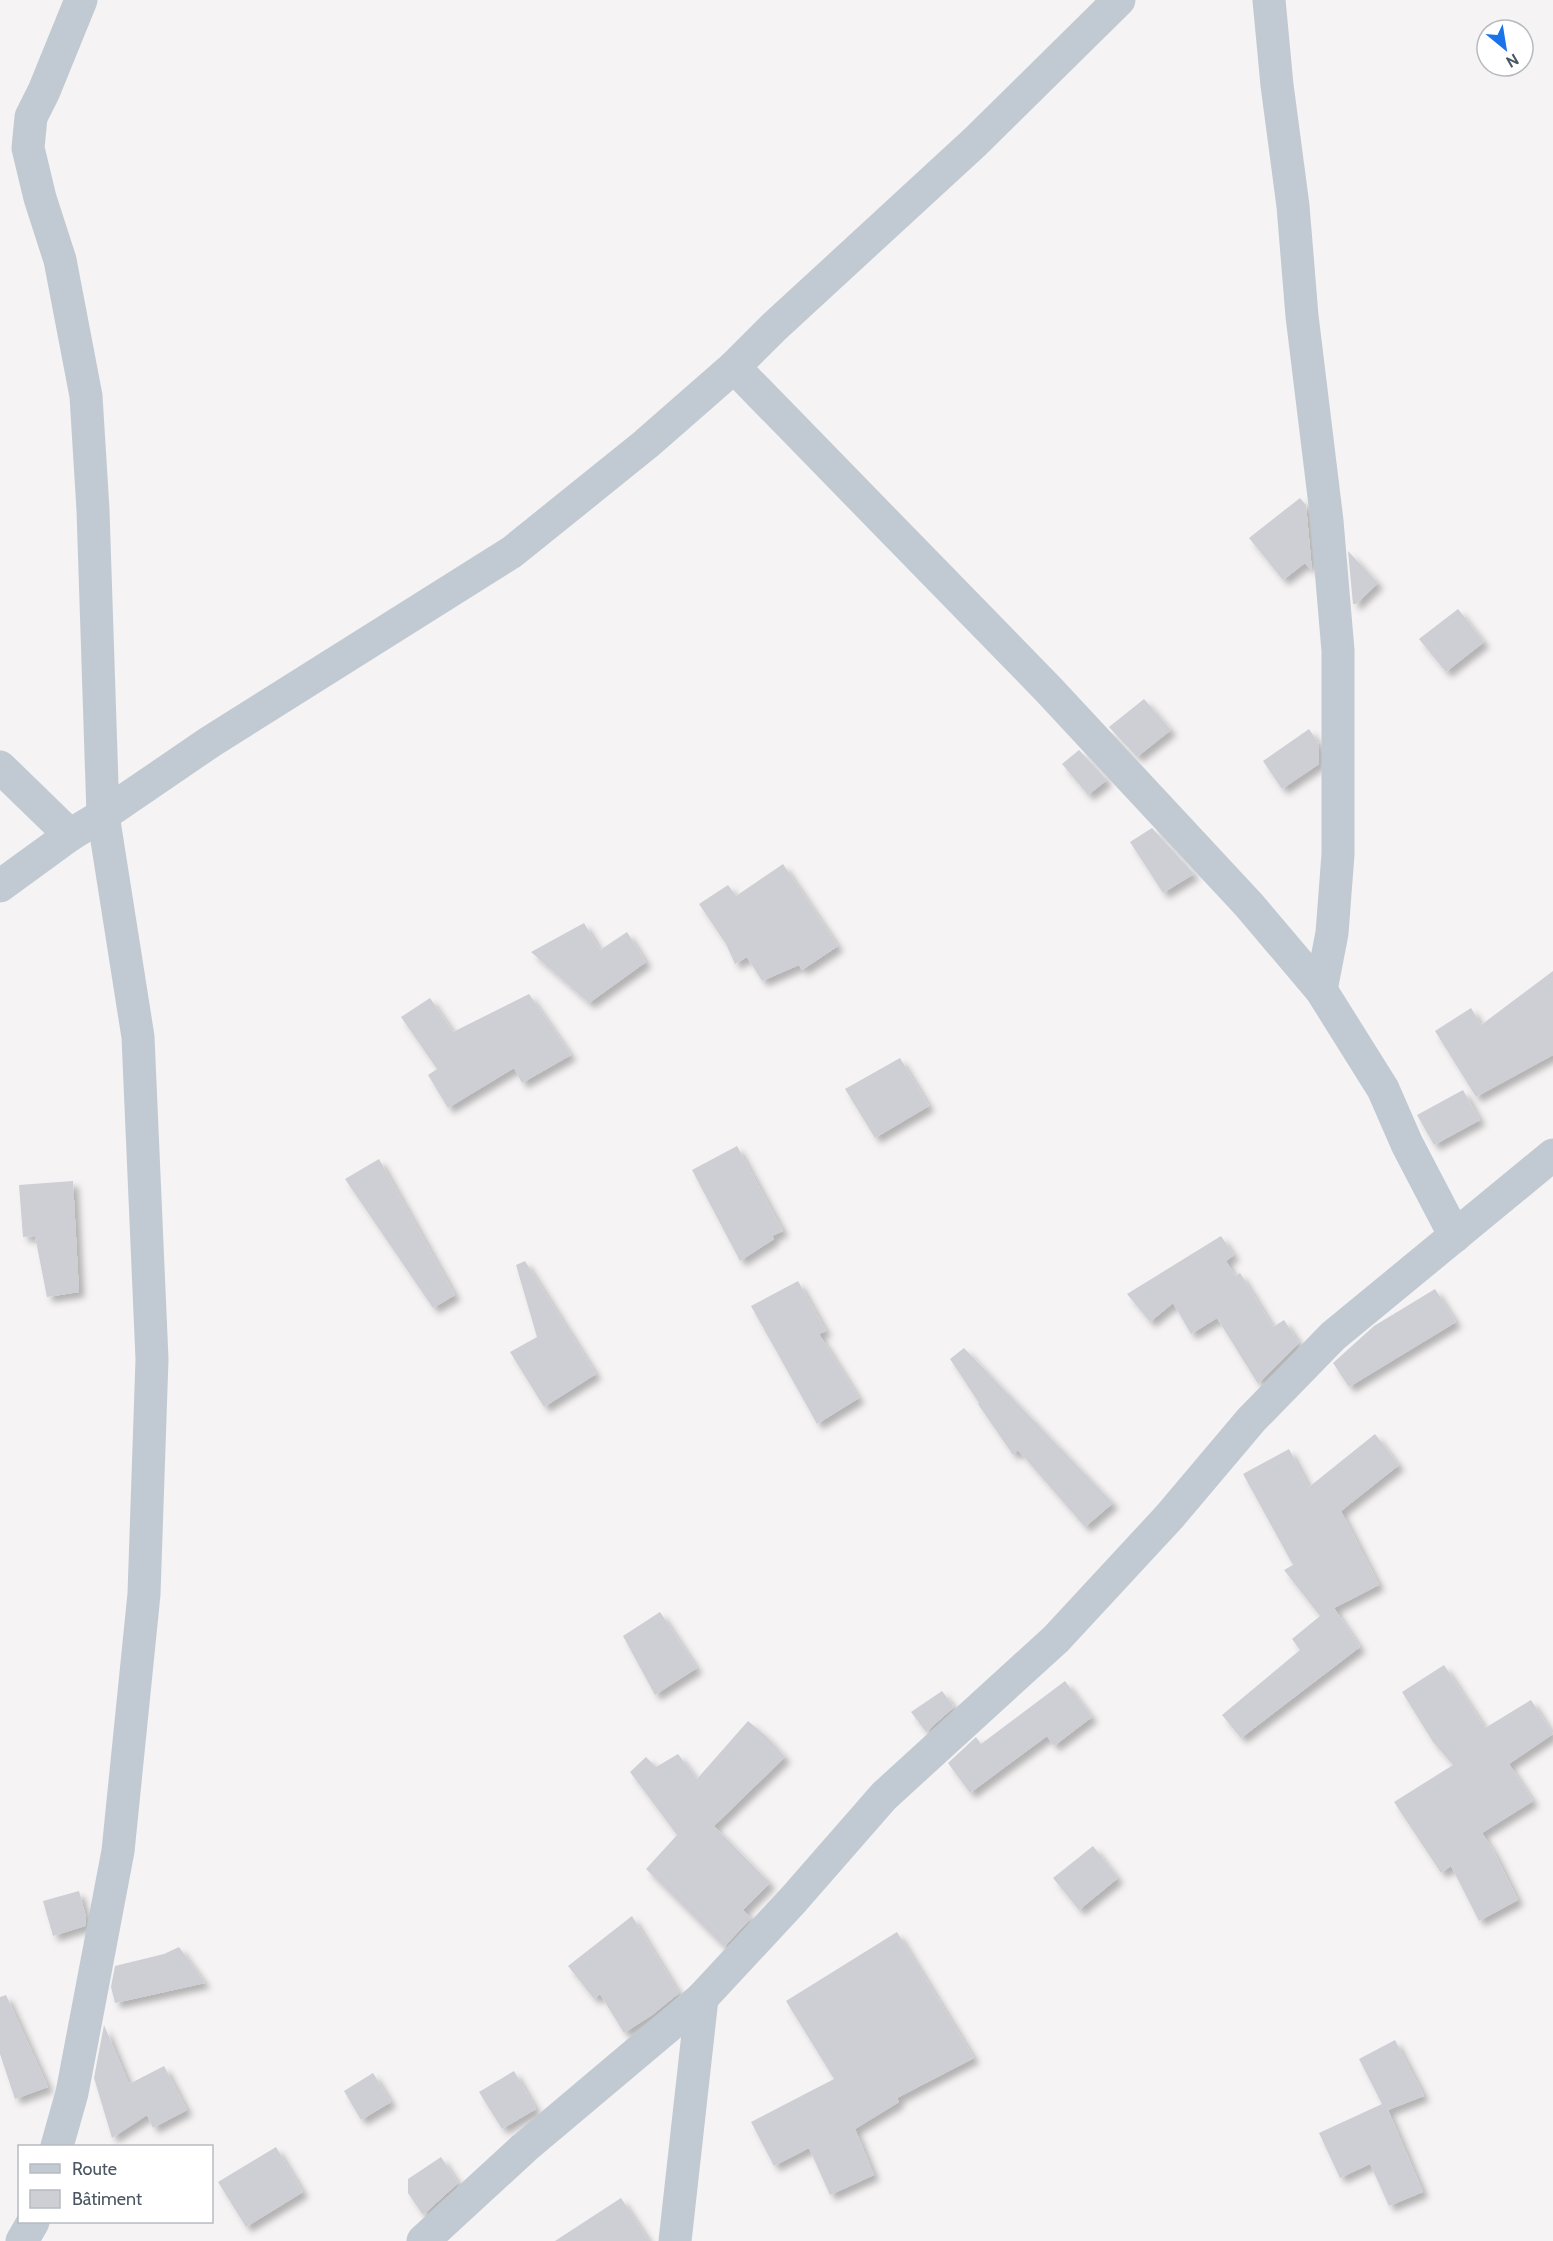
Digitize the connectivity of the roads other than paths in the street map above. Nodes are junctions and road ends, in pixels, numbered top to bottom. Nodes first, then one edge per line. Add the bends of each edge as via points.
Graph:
1 (81, 0) edge
2 (1119, 0) edge
3 (1269, 0) edge
4 (734, 367) junction
5 (0, 767) edge
6 (103, 816) junction
7 (70, 835) junction
8 (0, 886) edge
9 (1322, 990) junction
10 (1553, 1155) edge
11 (1455, 1236) junction
12 (702, 1998) junction
13 (57, 2145) edge
14 (32, 2223) edge
15 (22, 2241) edge
16 (423, 2241) edge
17 (675, 2241) edge

1 - 6 street via 31,117 28,148 60,260 86,396
2 - 4 street via 975,142
3 - 9 street via 1338,651 1338,854 1332,933
4 - 6 street via 512,552 210,742
4 - 9 street via 1048,689 1249,905
5 - 7 street
6 - 7 street
6 - 13 street via 138,1037 152,1359 144,1594 118,1851 72,2093
7 - 8 street
9 - 11 street via 1383,1089
10 - 11 street
11 - 12 street via 1333,1336 1251,1420 1170,1516 1056,1639 884,1796
12 - 16 street via 524,2148
12 - 17 street
14 - 15 street

